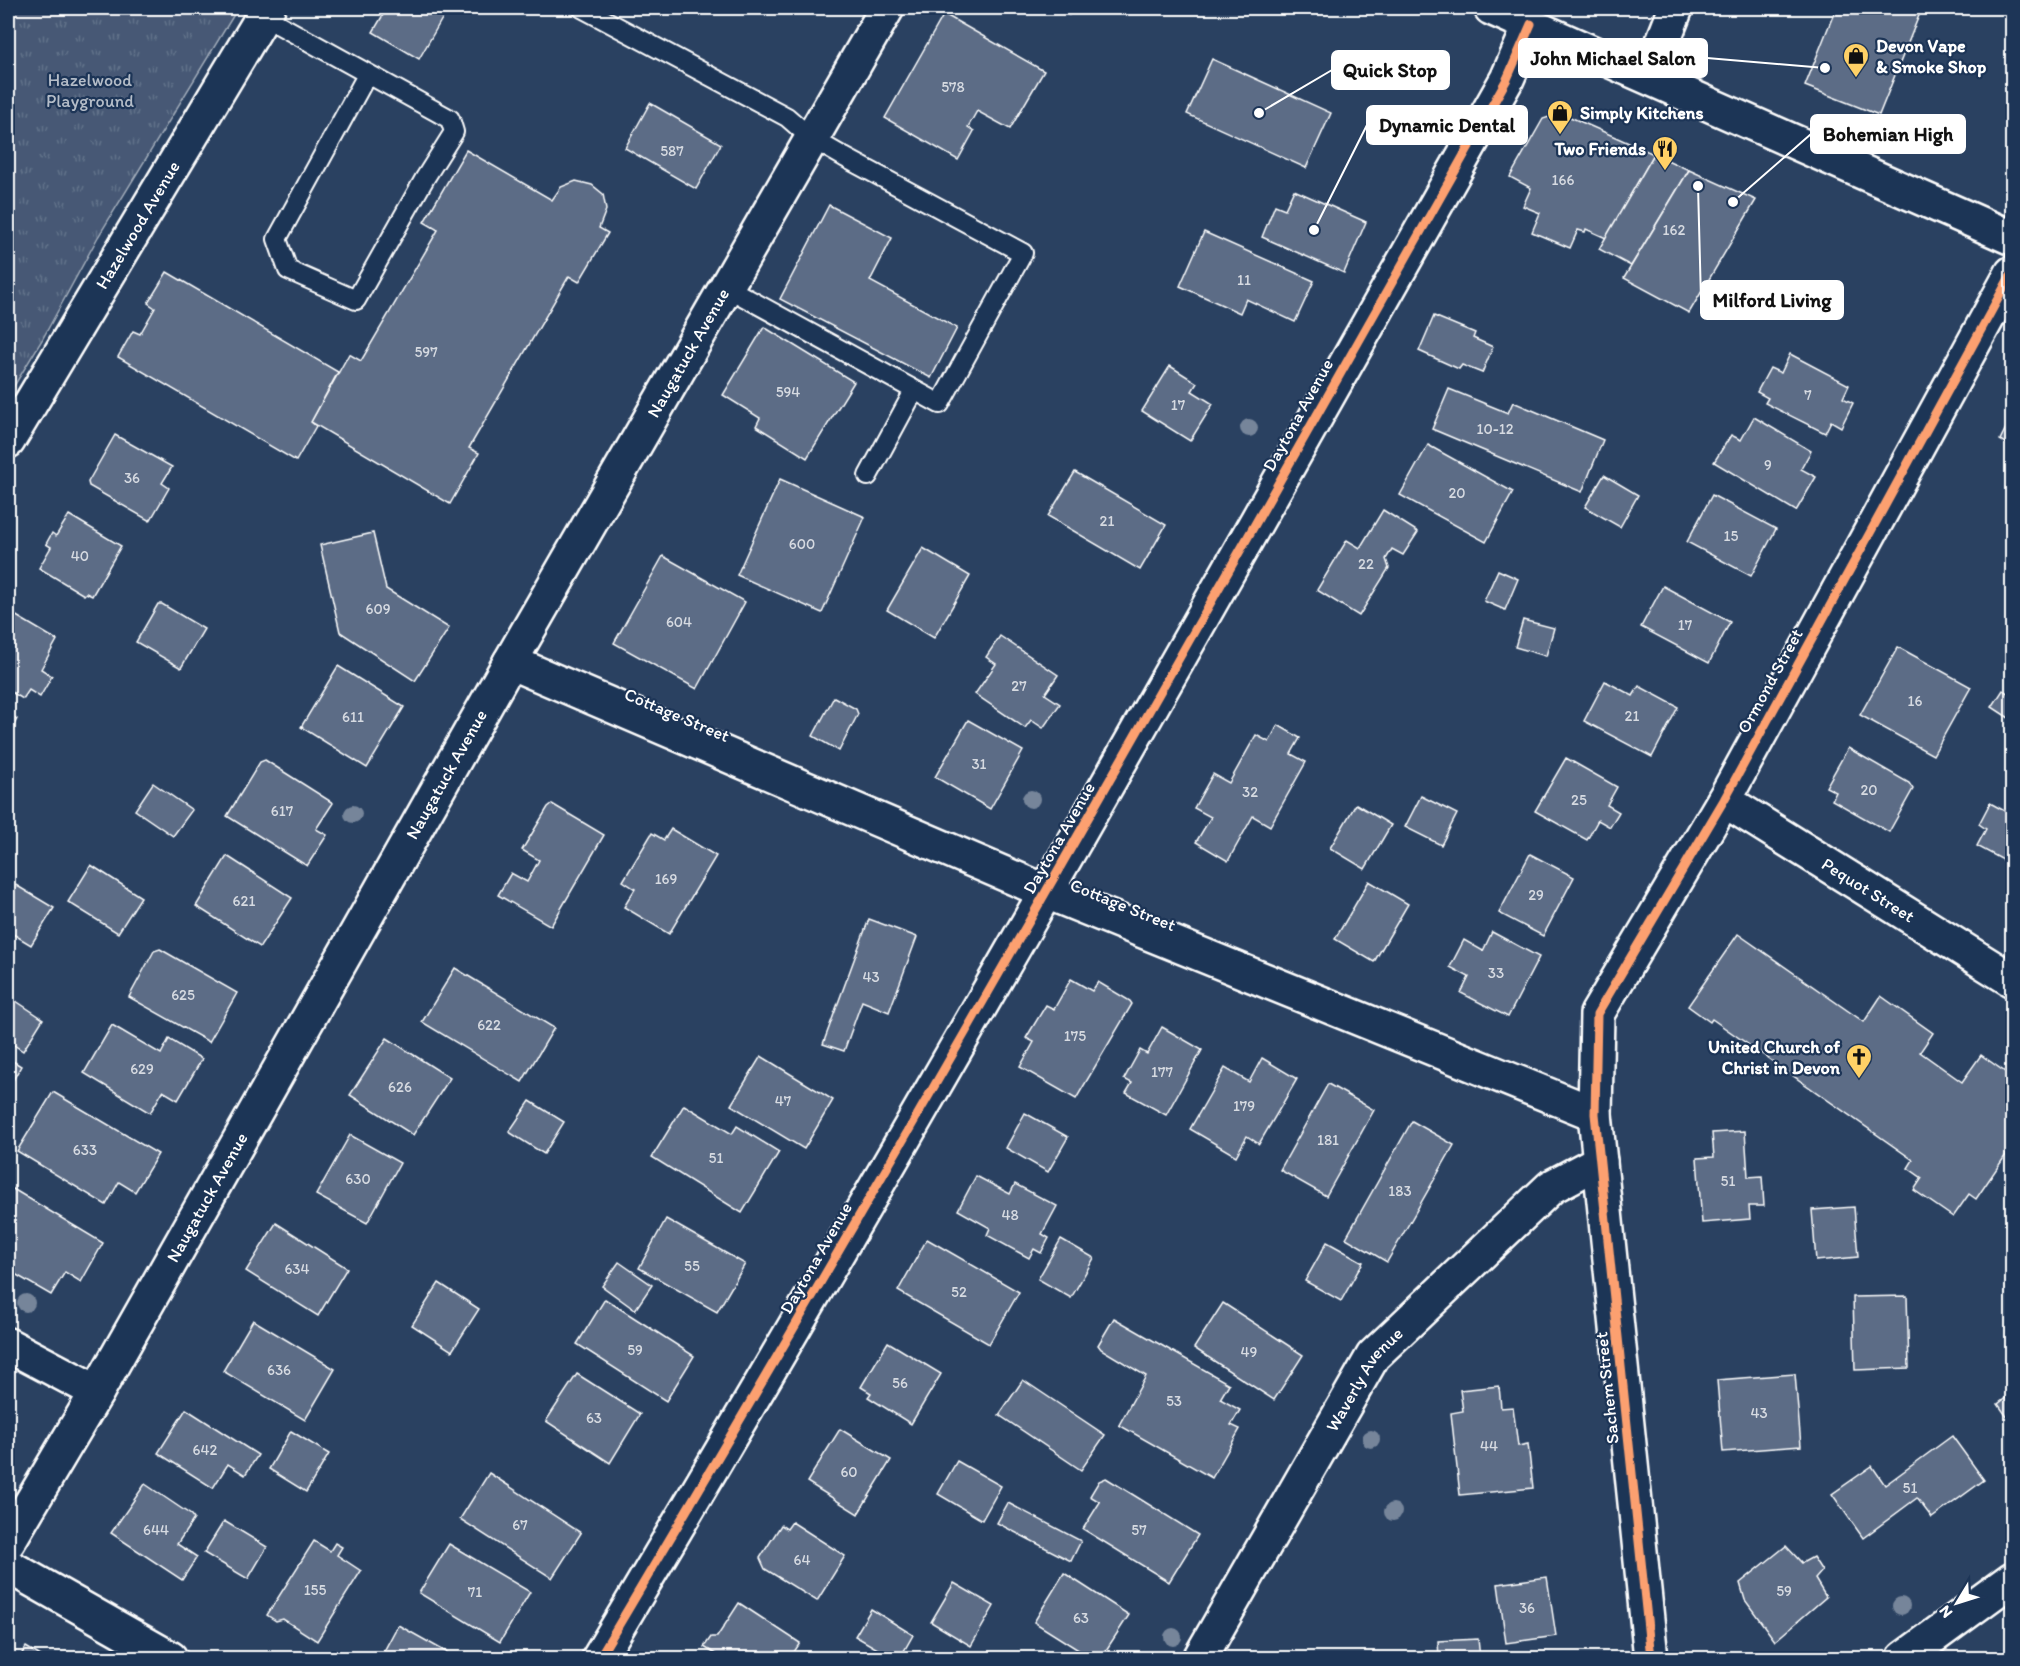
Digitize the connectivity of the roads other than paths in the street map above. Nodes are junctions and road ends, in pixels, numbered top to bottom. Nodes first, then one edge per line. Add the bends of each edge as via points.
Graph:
1 (582, 8) edge
2 (887, 8) edge
3 (1491, 8) edge
4 (1676, 8) edge
5 (265, 12) edge
6 (1531, 24) junction
7 (367, 75) junction
8 (1649, 77) junction
9 (811, 138) junction
10 (2013, 238) edge
11 (2013, 273) edge
12 (726, 287) junction
13 (914, 391) junction
14 (8, 441) edge
15 (868, 476) dead end
16 (510, 662) junction
17 (1724, 800) junction
18 (1047, 892) junction
19 (2013, 980) edge
20 (1595, 1114) junction
21 (1600, 1161) junction
22 (8, 1345) edge
23 (97, 1392) junction
24 (8, 1542) edge
25 (8, 1566) edge
26 (2013, 1579) edge
27 (170, 1659) edge
28 (599, 1659) edge
29 (1200, 1659) edge
30 (1652, 1659) edge
31 (1904, 1659) edge

1 - 9 lane via 788,117
2 - 9 street, Naugatuck Avenue
3 - 6 street
4 - 8 street
5 - 7 lane
5 - 14 street, Hazelwood Avenue
6 - 8 street
6 - 18 street, Daytona Avenue via 1507,79
7 - 7 lane via 277,239 288,270 356,300 454,132 450,119
8 - 10 street
9 - 12 street, Naugatuck Avenue
9 - 13 lane via 1023,254 940,404
11 - 17 street, Ormond Street
12 - 13 lane
12 - 16 street, Naugatuck Avenue
13 - 15 lane
16 - 18 street, Cottage Street
16 - 23 street, Naugatuck Avenue
17 - 19 street, Pequot Street
17 - 20 street, Ormond Street via 1597,1014
18 - 20 street, Cottage Street
18 - 28 street, Daytona Avenue
20 - 21 street, Sachem Street
21 - 29 street, Waverly Avenue via 1551,1187 1373,1356
21 - 30 street, Sachem Street
22 - 23 street
23 - 24 street, Naugatuck Avenue
25 - 27 street
26 - 31 street

